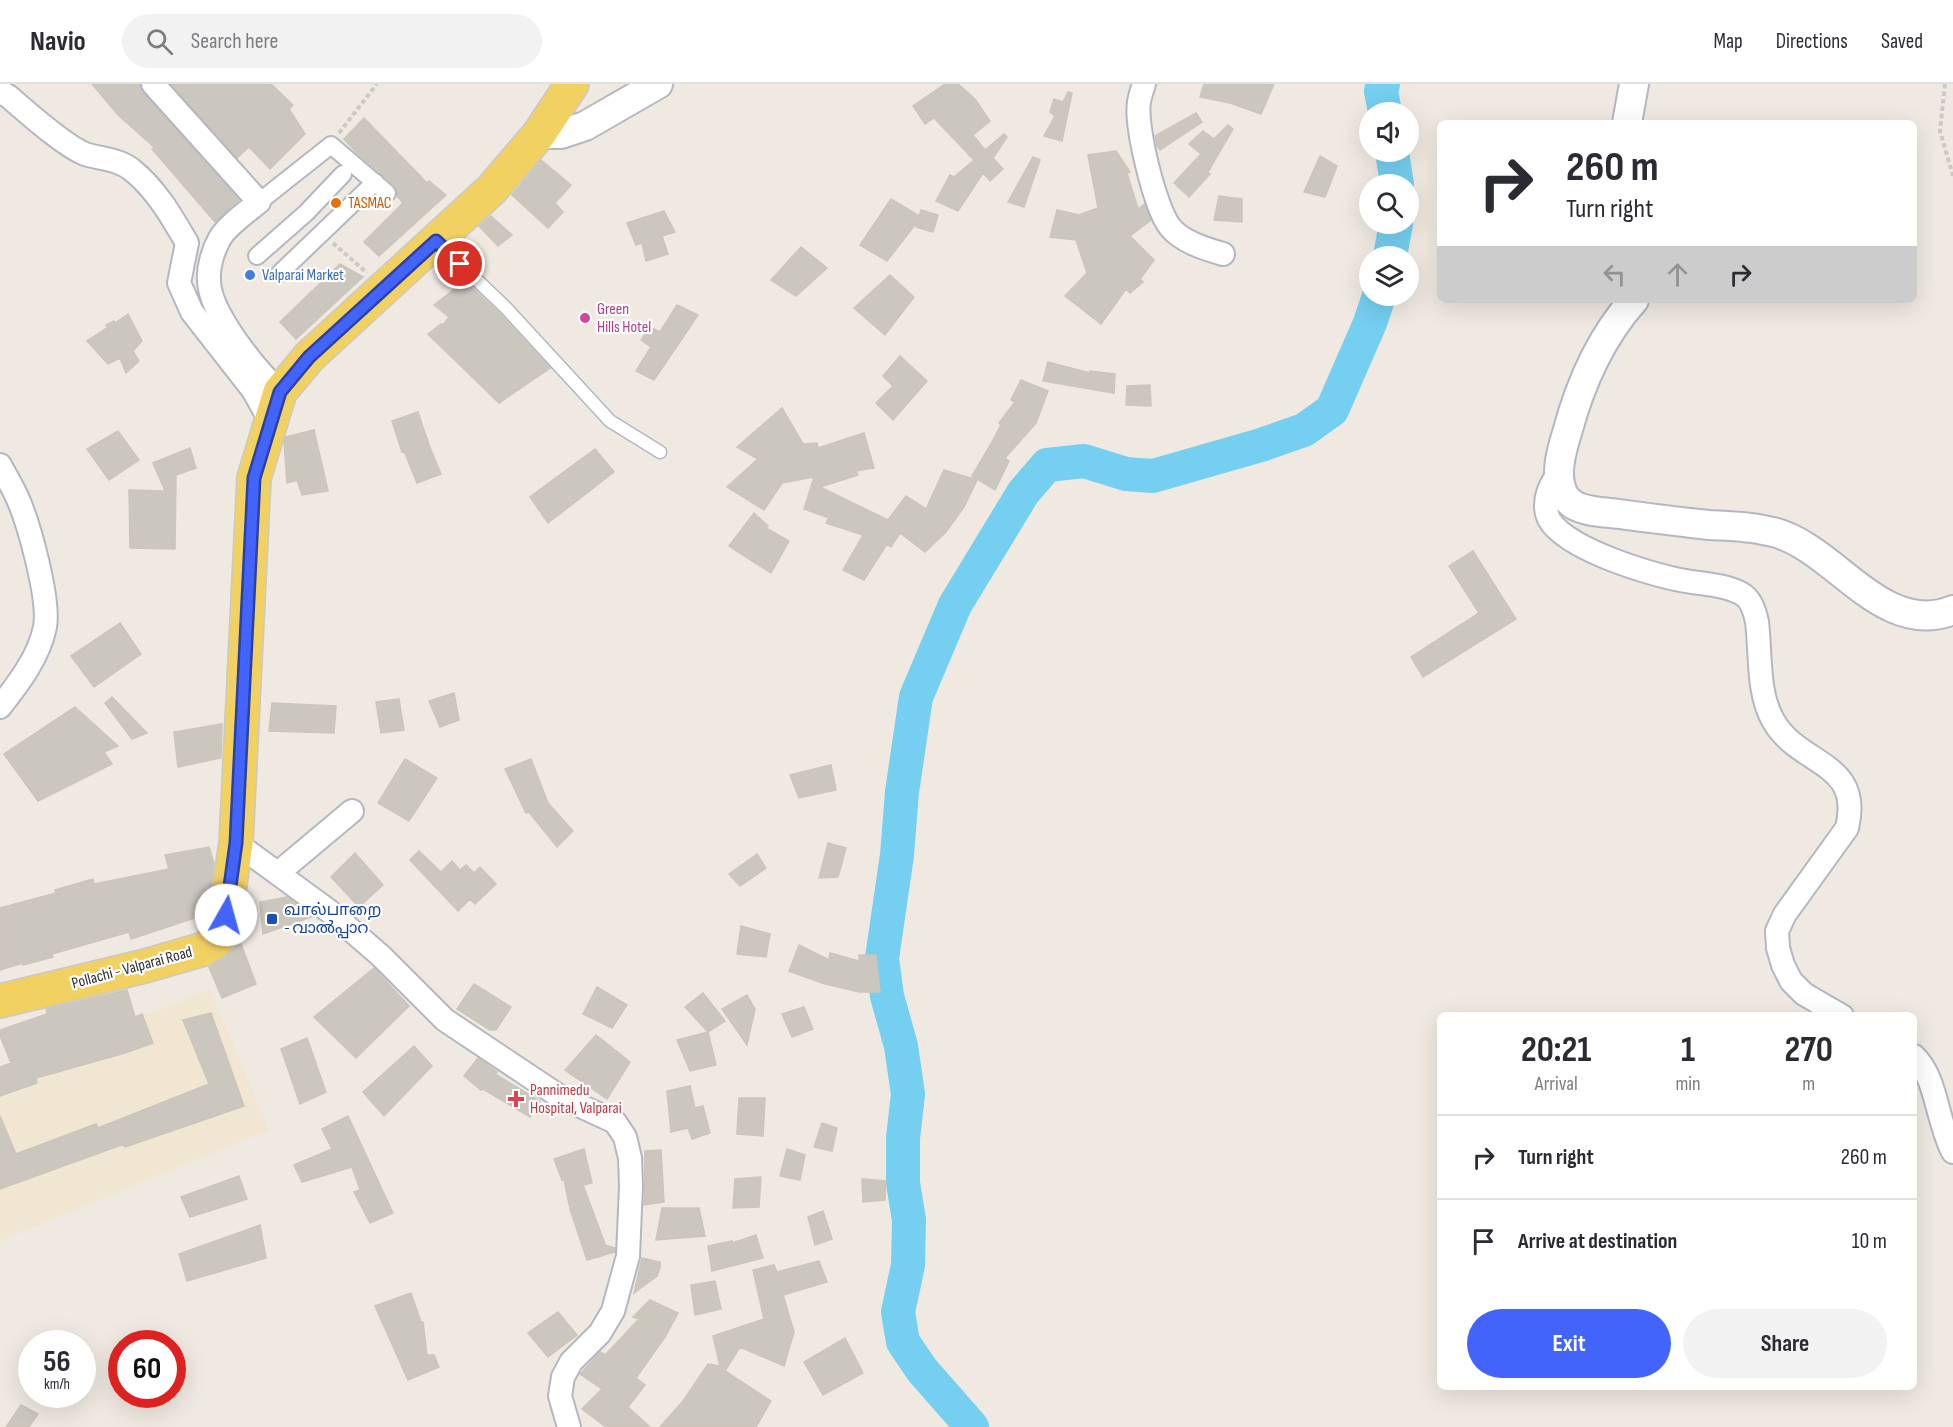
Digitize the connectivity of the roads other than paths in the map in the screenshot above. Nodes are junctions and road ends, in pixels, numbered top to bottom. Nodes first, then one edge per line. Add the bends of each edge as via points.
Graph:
1 (153, 84) edge
2 (572, 84) edge
3 (658, 84) edge
4 (1144, 84) edge
5 (1634, 84) edge
6 (0, 92) edge
7 (1628, 120) edge
8 (539, 134) junction
9 (343, 174) dead end
10 (259, 202) junction
11 (436, 241) junction
12 (1223, 254) dead end
13 (257, 256) dead end
14 (280, 273) dead end
15 (1632, 303) edge
16 (280, 392) junction
17 (272, 424) junction
18 (660, 452) dead end
19 (0, 465) edge
20 (1560, 471) junction
21 (1953, 610) edge
22 (0, 707) edge
23 (352, 811) dead end
24 (236, 843) junction
25 (278, 873) junction
26 (0, 1001) edge
27 (1835, 1012) edge
28 (1917, 1058) edge
29 (1953, 1152) edge
30 (569, 1427) edge

1 - 10 street
2 - 8 main road, Pollachi - Valparai Road
3 - 8 street via 585,126 561,134
4 - 12 street via 1138,103 1142,140 1164,217 1171,229 1186,240
5 - 7 street
6 - 17 street via 84,153 131,169 154,192 187,243 179,283 192,312 253,390
8 - 11 main road, Pollachi - Valparai Road via 492,189
9 - 13 street
10 - 14 street via 331,145 375,183
10 - 16 street via 220,238 208,282 227,327
11 - 16 main road, Pollachi - Valparai Road via 309,357
11 - 18 lane via 506,308 610,420
15 - 20 street via 1604,339 1589,367 1561,452
16 - 17 main road, Pollachi - Valparai Road
17 - 24 main road, Pollachi - Valparai Road via 254,478
19 - 22 street via 18,499 45,598 45,627 35,655
20 - 21 street via 1565,497 1575,506 1768,531 1806,547 1898,611 1919,616
20 - 27 street via 1549,488 1547,516 1571,541 1650,573 1727,587 1745,595 1757,622 1766,705 1774,722 1786,739 1842,780 1849,796 1847,828 1785,914 1777,932 1778,948 1791,981 1804,994
23 - 25 street
24 - 25 street
24 - 26 main road, Pollachi - Valparai Road via 224,932 204,949
25 - 30 street via 381,956 445,1020 559,1096 615,1122 625,1137 631,1186 628,1256 613,1311 563,1377 560,1395
28 - 29 street via 1929,1077 1938,1115

